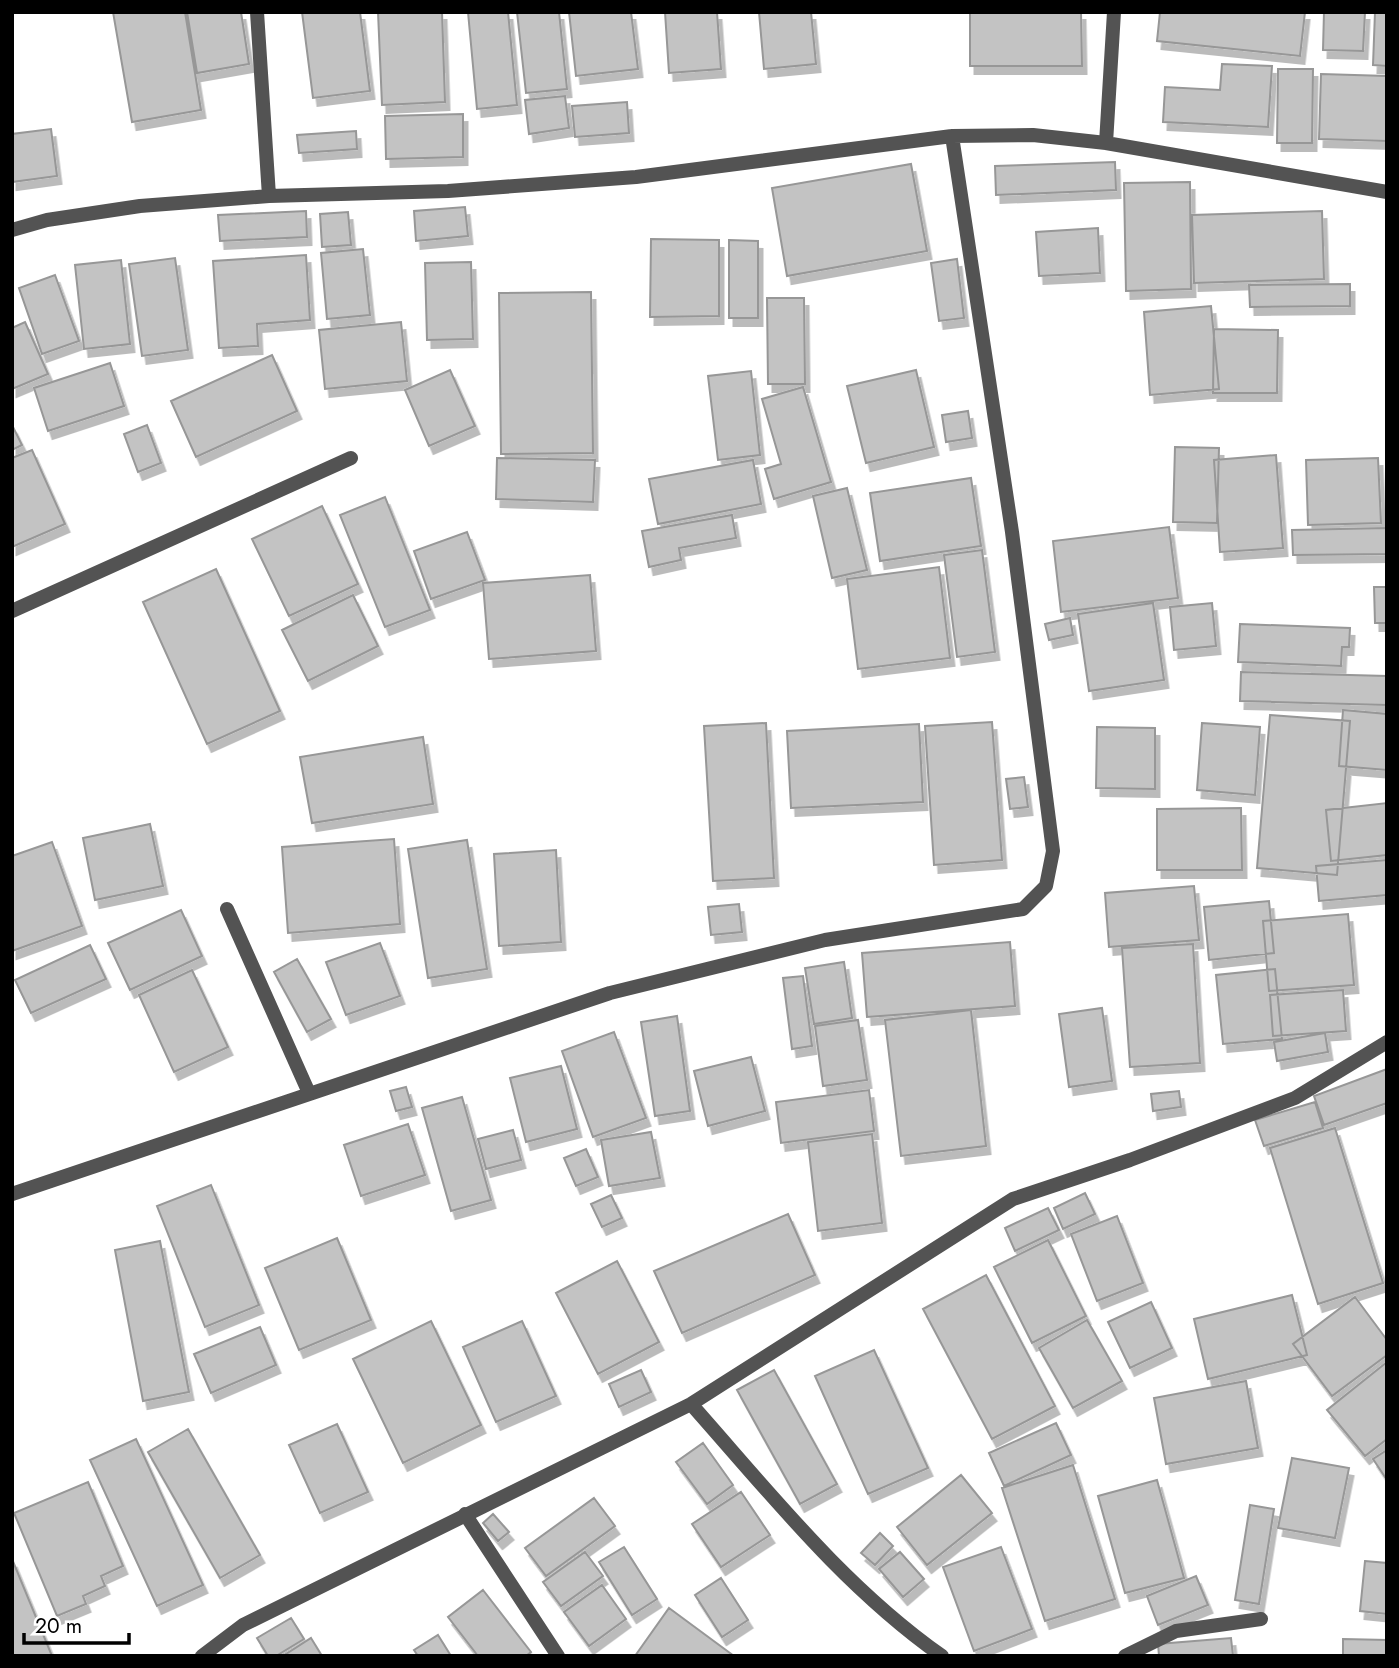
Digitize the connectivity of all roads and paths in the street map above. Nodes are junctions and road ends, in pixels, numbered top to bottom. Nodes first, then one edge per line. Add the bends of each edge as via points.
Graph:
1 (257, 12) edge
2 (1114, 12) edge
3 (952, 136) junction
4 (1106, 143) junction
5 (1387, 192) edge
6 (269, 196) junction
7 (12, 230) edge
8 (351, 458) dead end
9 (12, 611) edge
10 (227, 909) dead end
11 (1387, 1042) edge
12 (309, 1093) junction
13 (12, 1194) edge
14 (691, 1404) junction
15 (465, 1514) junction
16 (1261, 1619) dead end
17 (202, 1656) edge
18 (558, 1656) edge
19 (942, 1656) edge
20 (1125, 1656) edge

1 - 6 street
2 - 4 street
3 - 4 street via 1033,135
3 - 6 street via 636,177 448,191
3 - 12 street via 1012,533 1053,851 1046,886 1023,909 825,940 611,993
4 - 5 street
6 - 7 street via 140,206
8 - 9 street
10 - 12 street
11 - 14 street via 1295,1098 1013,1199
12 - 13 street
14 - 15 street
14 - 19 street via 820,1551 907,1631
15 - 17 street via 243,1625
15 - 18 street
16 - 20 street via 1176,1630

